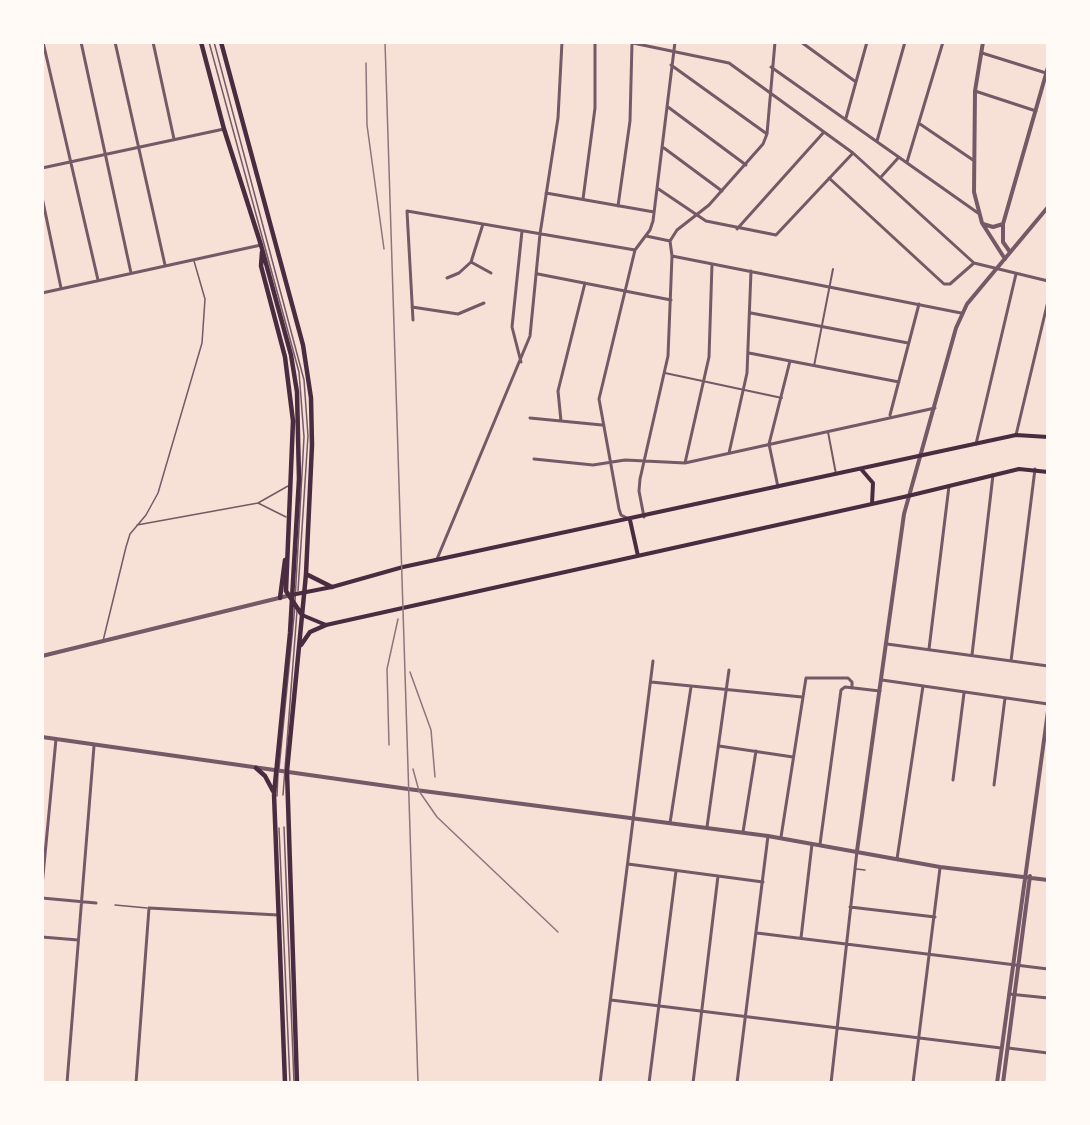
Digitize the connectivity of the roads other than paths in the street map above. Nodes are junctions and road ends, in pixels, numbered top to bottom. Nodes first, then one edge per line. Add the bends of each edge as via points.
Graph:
1 (43, 42) edge
2 (81, 42) edge
3 (115, 42) edge
4 (153, 42) edge
5 (201, 42) edge
6 (209, 42) edge
7 (214, 42) edge
8 (222, 42) edge
9 (562, 42) edge
10 (595, 42) edge
11 (630, 42) edge
12 (675, 42) edge
13 (775, 42) edge
14 (801, 42) edge
15 (861, 42) edge
16 (905, 42) edge
17 (944, 42) edge
18 (983, 42) edge
19 (866, 44) edge
20 (672, 50) junction
21 (980, 53) junction
22 (670, 64) junction
23 (771, 67) junction
24 (1048, 67) edge
25 (1046, 74) junction
26 (856, 82) junction
27 (975, 91) junction
28 (770, 93) junction
29 (668, 107) junction
30 (1036, 111) junction
31 (846, 119) junction
32 (920, 124) junction
33 (224, 129) junction
34 (824, 132) junction
35 (767, 134) junction
36 (174, 139) junction
37 (877, 141) junction
38 (138, 146) junction
39 (664, 148) junction
40 (853, 153) junction
41 (105, 155) junction
42 (899, 157) junction
43 (973, 160) junction
44 (72, 162) junction
45 (907, 162) junction
46 (746, 165) junction
47 (42, 168) edge
48 (882, 177) junction
49 (829, 178) junction
50 (657, 188) junction
51 (722, 191) junction
52 (546, 193) junction
53 (42, 197) edge
54 (583, 199) junction
55 (618, 206) junction
56 (1047, 209) edge
57 (654, 212) junction
58 (978, 213) junction
59 (697, 217) junction
60 (982, 223) junction
61 (483, 224) junction
62 (1003, 224) junction
63 (736, 229) junction
64 (522, 231) junction
65 (540, 234) junction
66 (645, 236) junction
67 (670, 241) junction
68 (262, 247) junction
69 (635, 250) junction
70 (1010, 252) junction
71 (672, 256) junction
72 (1005, 259) junction
73 (193, 260) junction
74 (471, 262) junction
75 (974, 262) junction
76 (712, 263) junction
77 (165, 265) junction
78 (833, 269) dead end
79 (996, 270) junction
80 (751, 271) junction
81 (131, 273) junction
82 (491, 273) dead end
83 (538, 274) junction
84 (1016, 274) junction
85 (447, 278) dead end
86 (98, 280) junction
87 (1048, 281) edge
88 (585, 283) junction
89 (828, 286) junction
90 (61, 288) junction
91 (626, 291) junction
92 (42, 293) edge
93 (671, 300) junction
94 (1048, 301) edge
95 (484, 303) dead end
96 (919, 304) junction
97 (412, 307) junction
98 (751, 313) junction
99 (960, 313) junction
100 (413, 320) dead end
101 (821, 326) junction
102 (908, 343) junction
103 (749, 353) junction
104 (790, 361) junction
105 (521, 362) junction
106 (814, 366) junction
107 (665, 373) junction
108 (705, 381) junction
109 (899, 382) junction
110 (744, 391) junction
111 (782, 398) junction
112 (936, 408) junction
113 (890, 416) junction
114 (530, 418) dead end
115 (561, 421) junction
116 (602, 425) junction
117 (827, 431) junction
118 (1016, 435) junction
119 (1048, 437) edge
120 (769, 444) junction
121 (976, 444) junction
122 (729, 453) junction
123 (922, 455) junction
124 (534, 459) dead end
125 (644, 462) junction
126 (611, 463) junction
127 (685, 464) junction
128 (861, 469) junction
129 (1035, 469) junction
130 (1048, 472) edge
131 (836, 474) junction
132 (993, 475) junction
133 (299, 479) junction
134 (291, 484) junction
135 (949, 486) junction
136 (778, 487) junction
137 (908, 496) junction
138 (258, 503) junction
139 (871, 504) junction
140 (644, 517) junction
141 (290, 519) junction
142 (630, 520) junction
143 (296, 523) junction
144 (136, 525) junction
145 (288, 542) junction
146 (638, 556) junction
147 (436, 561) junction
148 (306, 574) junction
149 (332, 587) junction
150 (305, 592) junction
151 (293, 595) junction
152 (280, 598) junction
153 (294, 607) junction
154 (302, 615) junction
155 (326, 625) junction
156 (103, 641) junction
157 (887, 644) junction
158 (300, 647) junction
159 (929, 649) junction
160 (42, 656) edge
161 (972, 656) junction
162 (654, 661) dead end
163 (1011, 661) junction
164 (1048, 666) edge
165 (729, 670) dead end
166 (882, 680) junction
167 (651, 681) junction
168 (923, 686) junction
169 (691, 687) junction
170 (852, 688) junction
171 (727, 690) junction
172 (880, 691) junction
173 (964, 692) junction
174 (801, 698) junction
175 (1005, 698) junction
176 (1048, 704) edge
177 (1048, 711) edge
178 (1047, 723) edge
179 (42, 737) edge
180 (56, 739) junction
181 (94, 746) junction
182 (719, 746) junction
183 (756, 751) junction
184 (793, 757) junction
185 (256, 768) junction
186 (281, 771) junction
187 (953, 780) dead end
188 (994, 785) dead end
189 (276, 795) junction
190 (283, 795) dead end
191 (634, 819) junction
192 (670, 823) junction
193 (284, 827) dead end
194 (279, 828) dead end
195 (706, 828) junction
196 (743, 832) junction
197 (768, 836) junction
198 (781, 837) junction
199 (812, 842) junction
200 (820, 844) junction
201 (857, 851) junction
202 (897, 859) junction
203 (628, 864) junction
204 (940, 867) junction
205 (855, 869) junction
206 (866, 870) dead end
207 (676, 871) junction
208 (718, 876) junction
209 (1028, 877) junction
210 (1048, 880) edge
211 (763, 882) junction
212 (42, 886) edge
213 (42, 898) edge
214 (81, 902) junction
215 (96, 903) dead end
216 (115, 905) dead end
217 (850, 907) junction
218 (149, 908) junction
219 (279, 915) junction
220 (935, 917) junction
221 (757, 933) junction
222 (42, 937) edge
223 (801, 938) junction
224 (78, 940) junction
225 (846, 944) junction
226 (930, 954) junction
227 (1013, 965) junction
228 (1018, 966) junction
229 (1048, 969) edge
230 (1009, 994) junction
231 (1014, 994) junction
232 (1048, 998) edge
233 (611, 1000) junction
234 (658, 1006) junction
235 (703, 1011) junction
236 (746, 1017) junction
237 (838, 1028) junction
238 (918, 1038) junction
239 (1004, 1048) junction
240 (1048, 1053) edge
241 (67, 1083) edge
242 (136, 1083) edge
243 (288, 1083) edge
244 (295, 1083) edge
245 (600, 1083) edge
246 (649, 1083) edge
247 (693, 1083) edge
248 (737, 1083) edge
249 (831, 1083) edge
250 (913, 1083) edge
251 (997, 1083) edge
252 (1003, 1083) edge

1 - 44 street
2 - 41 street
3 - 38 street
4 - 36 street
5 - 33 main road
6 - 151 lane via 299,372 304,437
7 - 151 lane via 304,380 308,436
8 - 148 main road via 308,374 312,445
9 - 52 street via 558,118
10 - 54 street via 595,117
11 - 20 street
11 - 55 street via 630,121
12 - 20 street
13 - 23 street
14 - 26 street
15 - 19 street
16 - 37 street
17 - 32 street
18 - 21 street
19 - 26 street
20 - 22 street
20 - 28 street via 729,63
21 - 25 street
21 - 27 street
22 - 29 street
22 - 35 street
23 - 28 street
23 - 31 street
24 - 25 street
25 - 30 street
26 - 31 street
27 - 30 street
27 - 43 street
28 - 34 street
28 - 35 street
29 - 39 street
29 - 46 street
30 - 62 street
31 - 37 street
32 - 43 street
32 - 45 street
33 - 36 street
33 - 68 main road
34 - 40 street
34 - 63 street
35 - 46 street
36 - 38 street
37 - 42 street
38 - 41 street
38 - 77 street
39 - 50 street
39 - 51 street
40 - 48 street
40 - 49 street
41 - 44 street
41 - 81 street
42 - 45 street
42 - 48 street
43 - 58 street
44 - 47 street
44 - 86 street
45 - 58 street
46 - 51 street
48 - 75 street
49 - 63 street via 776,235
49 - 75 street via 947,285
50 - 57 street
50 - 59 street
51 - 59 street
52 - 54 street
52 - 65 street
53 - 90 street
54 - 55 street
55 - 57 street
56 - 70 street
57 - 66 street
58 - 60 street
59 - 63 street
59 - 67 street
60 - 62 street via 993,227
60 - 72 street
61 - 64 street
61 - 74 street
61 - 97 street via 407,210
62 - 70 street via 1003,242
64 - 65 street
64 - 105 street via 512,327
65 - 69 street
65 - 83 street
66 - 67 street
66 - 69 street
67 - 71 street
68 - 73 street
68 - 133 main road via 297,392
68 - 134 main road via 261,266 291,393
69 - 91 street
70 - 72 street
71 - 76 street
71 - 93 street
72 - 79 street
73 - 77 street
73 - 144 lane via 205,299 202,343 165,474 154,502
74 - 82 street
74 - 85 street
75 - 79 street
76 - 80 street
76 - 108 street
77 - 81 street
78 - 89 street
79 - 84 street
79 - 99 street
80 - 89 street
80 - 98 street
81 - 86 street
83 - 88 street
83 - 105 street via 532,325
84 - 87 street
84 - 121 street
86 - 90 street
88 - 91 street
88 - 115 street via 558,391
89 - 96 street
89 - 101 street
90 - 92 street
91 - 93 street
91 - 116 street via 600,390
93 - 107 street
94 - 118 street
95 - 97 street via 450,314
96 - 99 street
96 - 102 street
97 - 100 street
98 - 101 street
98 - 103 street
99 - 112 street
101 - 102 street
101 - 106 street
102 - 109 street
103 - 104 street
103 - 110 street
104 - 106 street
104 - 111 street
105 - 147 street
106 - 109 street
107 - 108 street
107 - 125 street
108 - 110 street
108 - 127 street
109 - 113 street
110 - 111 street
110 - 122 street
111 - 120 street
112 - 113 street
112 - 123 street
113 - 117 street
114 - 115 street
115 - 116 street
116 - 126 street
117 - 120 street
117 - 131 street
118 - 119 main road
118 - 121 main road
120 - 122 street
120 - 136 street
121 - 123 main road
122 - 127 street
123 - 128 main road
123 - 137 street
124 - 126 street
125 - 126 street
125 - 127 street
125 - 140 street via 639,491
126 - 142 street via 619,509
128 - 131 main road
128 - 139 main road via 873,483
129 - 130 main road
129 - 132 main road
129 - 163 street
131 - 136 main road
132 - 135 main road
132 - 161 street
133 - 134 lane
133 - 143 main road
134 - 138 lane
134 - 141 main road
135 - 137 main road
135 - 159 street
136 - 140 main road
137 - 139 main road
137 - 157 street
138 - 141 lane
138 - 144 lane
139 - 146 main road
140 - 142 main road
141 - 143 lane
141 - 145 main road
142 - 146 main road
142 - 147 main road
143 - 151 main road
144 - 156 lane via 126,548
145 - 151 main road
145 - 152 main road
146 - 155 main road
147 - 149 main road
148 - 149 main road
148 - 150 main road
149 - 150 main road
150 - 151 main road
150 - 154 main road
151 - 152 street
151 - 153 main road
152 - 156 street
153 - 154 main road
153 - 186 main road
154 - 155 main road
154 - 158 main road
155 - 158 main road via 310,632
156 - 160 street
157 - 159 street
157 - 166 street
158 - 186 main road
159 - 161 street
161 - 163 street
162 - 167 street
163 - 164 street
165 - 171 street
166 - 168 street
166 - 172 street
167 - 169 street
167 - 191 street
168 - 173 street
168 - 202 street
169 - 171 street
169 - 192 street
170 - 172 street
170 - 174 street via 848,678 809,676
170 - 200 street via 843,688
171 - 174 street
171 - 182 street
172 - 201 street
173 - 175 street
173 - 187 street
174 - 184 street
175 - 176 street
175 - 188 street
177 - 178 street
178 - 209 street
179 - 180 street
180 - 181 street
180 - 212 street
181 - 185 street
181 - 214 street
182 - 183 street
182 - 195 street
183 - 184 street
183 - 196 street
184 - 198 street
185 - 186 street
185 - 189 main road
186 - 189 main road
186 - 190 lane
186 - 191 street
186 - 244 main road
189 - 219 main road
191 - 192 street
191 - 203 street
192 - 195 street
193 - 244 lane
194 - 243 lane
195 - 196 street
196 - 197 street
197 - 198 street
197 - 211 street
198 - 199 street
199 - 200 street
199 - 223 street
200 - 201 street
201 - 202 street
201 - 205 street
202 - 204 street
203 - 207 street
203 - 233 street
204 - 209 street
204 - 220 street
205 - 206 lane
205 - 217 street
207 - 208 street
207 - 234 street
208 - 211 street
208 - 235 street
209 - 210 street
209 - 227 street
209 - 228 street
211 - 221 street
213 - 214 street
214 - 215 street
214 - 224 street
216 - 218 lane
217 - 220 street
217 - 225 street
218 - 219 street
218 - 242 street
219 - 243 main road
220 - 226 street
221 - 223 street
221 - 236 street
222 - 224 street
223 - 225 street
224 - 241 street
225 - 226 street
225 - 237 street
226 - 227 street
226 - 238 street
227 - 228 street
227 - 230 street
228 - 229 street
228 - 231 street
230 - 231 street
230 - 239 street
231 - 232 street
231 - 239 street
233 - 234 street
233 - 245 street
234 - 235 street
234 - 246 street
235 - 236 street
235 - 247 street
236 - 237 street
236 - 248 street
237 - 238 street
237 - 249 street
238 - 239 street
238 - 250 street
239 - 240 street
239 - 251 street
239 - 252 street

